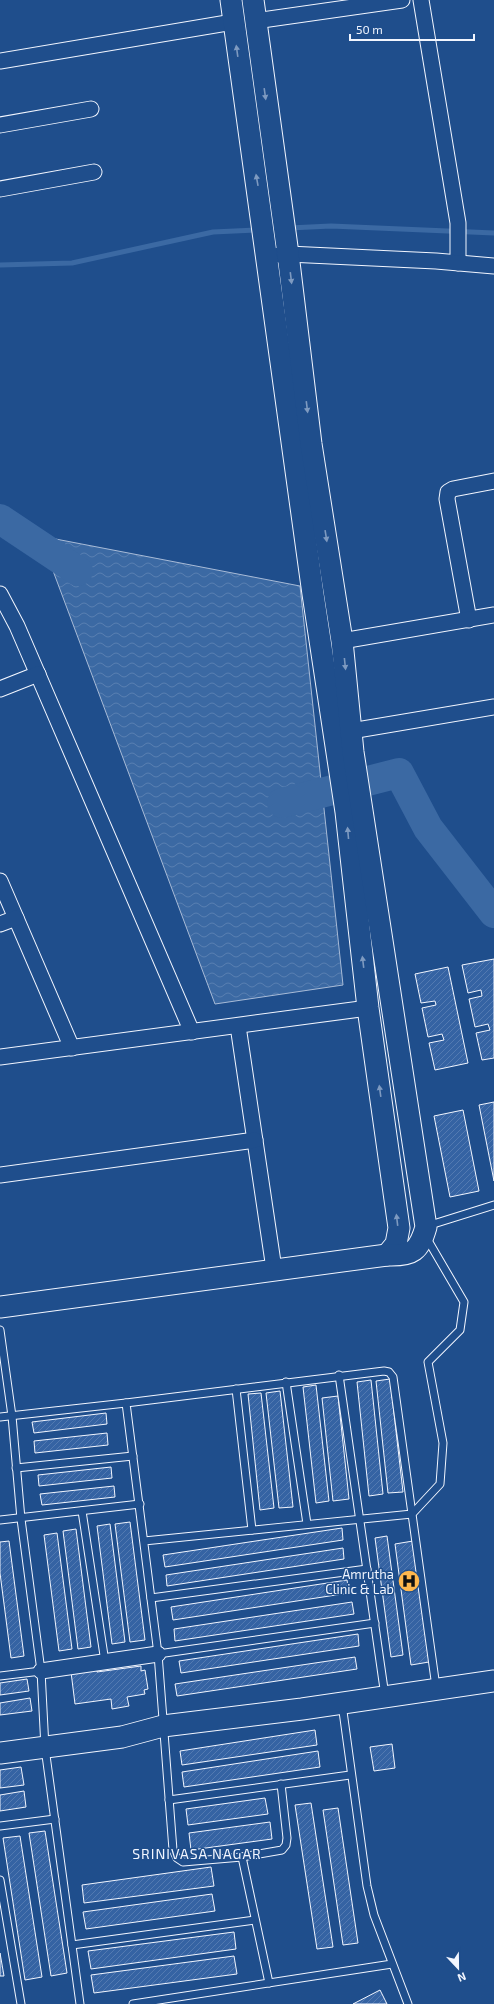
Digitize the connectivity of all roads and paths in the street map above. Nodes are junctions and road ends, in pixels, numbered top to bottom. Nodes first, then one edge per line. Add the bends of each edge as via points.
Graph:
1 (231, 0) edge
2 (253, 0) edge
3 (402, 0) edge
4 (421, 0) edge
5 (255, 21) junction
6 (233, 22) junction
7 (0, 61) edge
8 (91, 109) dead end
9 (0, 125) edge
10 (94, 172) dead end
11 (0, 189) edge
12 (287, 246) junction
13 (266, 249) junction
14 (458, 263) junction
15 (494, 266) edge
16 (494, 481) edge
17 (0, 594) edge
18 (494, 616) edge
19 (469, 620) junction
20 (342, 641) junction
21 (38, 674) junction
22 (0, 689) edge
23 (494, 708) edge
24 (351, 731) junction
25 (0, 881) edge
26 (16, 918) junction
27 (0, 924) edge
28 (368, 1008) junction
29 (238, 1026) junction
30 (192, 1032) junction
31 (72, 1048) junction
32 (0, 1058) edge
33 (255, 1140) junction
34 (0, 1175) edge
35 (494, 1205) edge
36 (425, 1230) junction
37 (387, 1256) junction
38 (274, 1269) junction
39 (0, 1308) edge
40 (0, 1330) edge
41 (339, 1375) junction
42 (286, 1382) junction
43 (236, 1389) junction
44 (126, 1403) junction
45 (12, 1416) junction
46 (0, 1417) edge
47 (133, 1456) junction
48 (16, 1468) junction
49 (140, 1504) junction
50 (82, 1511) junction
51 (412, 1514) junction
52 (21, 1519) junction
53 (360, 1519) junction
54 (0, 1520) edge
55 (307, 1524) junction
56 (252, 1530) junction
57 (144, 1541) junction
58 (367, 1569) junction
59 (151, 1598) junction
60 (374, 1623) junction
61 (158, 1654) junction
62 (105, 1662) junction
63 (41, 1671) junction
64 (0, 1676) edge
65 (494, 1681) edge
66 (436, 1689) junction
67 (385, 1698) junction
68 (342, 1704) junction
69 (163, 1726) junction
70 (45, 1748) junction
71 (0, 1753) edge
72 (350, 1775) junction
73 (280, 1784) junction
74 (169, 1800) junction
75 (55, 1819) junction
76 (0, 1826) edge
77 (242, 1857) junction
78 (0, 1880) edge
79 (256, 1920) junction
80 (72, 1945) junction
81 (392, 1964) junction
82 (269, 1983) junction
83 (21, 2004) edge
84 (80, 2004) edge
85 (133, 2004) edge
86 (408, 2004) edge

1 - 6 street
2 - 5 street
3 - 5 street
4 - 14 street via 458,230
5 -> 12 street
6 - 7 street
13 -> 6 street
8 - 9 street
10 - 11 street
12 - 13 street
12 - 14 street
12 -> 20 street via 311,444
28 -> 13 street via 346,812 313,594
14 - 15 street
16 - 19 street via 459,487 448,492 447,499
17 - 21 street
18 - 19 street
19 - 20 street
20 -> 24 street
21 - 22 street
21 - 30 street
23 - 24 street
24 - 36 street
25 - 26 street
26 - 27 street
26 - 31 street
28 - 29 street
37 -> 28 street via 396,1244 398,1228
29 - 30 street
29 - 33 street
30 - 31 street
31 - 32 street
33 - 34 street
33 - 38 street
35 - 36 lane
36 - 37 street via 422,1242 414,1252 403,1256
36 - 51 lane via 464,1302 460,1330 428,1362 443,1443 440,1484
37 - 38 street
38 - 39 street
40 - 45 lane
41 - 42 lane
41 - 51 lane via 384,1371 393,1377
41 - 53 lane
42 - 43 lane
42 - 55 lane
43 - 44 lane
43 - 56 lane
44 - 45 lane
44 - 47 lane
45 - 46 lane
45 - 48 lane
47 - 48 lane
47 - 49 lane
48 - 52 lane
49 - 50 lane
49 - 57 lane
50 - 52 lane
50 - 62 lane
51 - 53 lane
51 - 66 lane
52 - 54 lane
52 - 63 lane
53 - 55 lane
53 - 58 lane
55 - 56 lane
56 - 57 lane
57 - 59 lane
58 - 59 lane
58 - 60 lane
59 - 61 lane
60 - 61 lane
60 - 67 lane
61 - 62 street
61 - 69 lane
62 - 63 street
63 - 64 lane
63 - 70 lane
65 - 66 street
66 - 67 street
67 - 68 street
68 - 69 street
68 - 72 lane
69 - 70 street via 122,1737
69 - 74 lane
70 - 71 street
70 - 75 lane
72 - 73 lane
72 - 81 lane via 367,1886 374,1915
73 - 74 lane
73 - 77 lane via 286,1845 276,1852
74 - 77 lane via 173,1850 176,1858 183,1862
75 - 76 lane
75 - 80 lane
77 - 79 lane
78 - 83 lane
79 - 80 lane
79 - 82 lane
80 - 84 lane
81 - 82 lane
81 - 86 lane
82 - 85 lane

